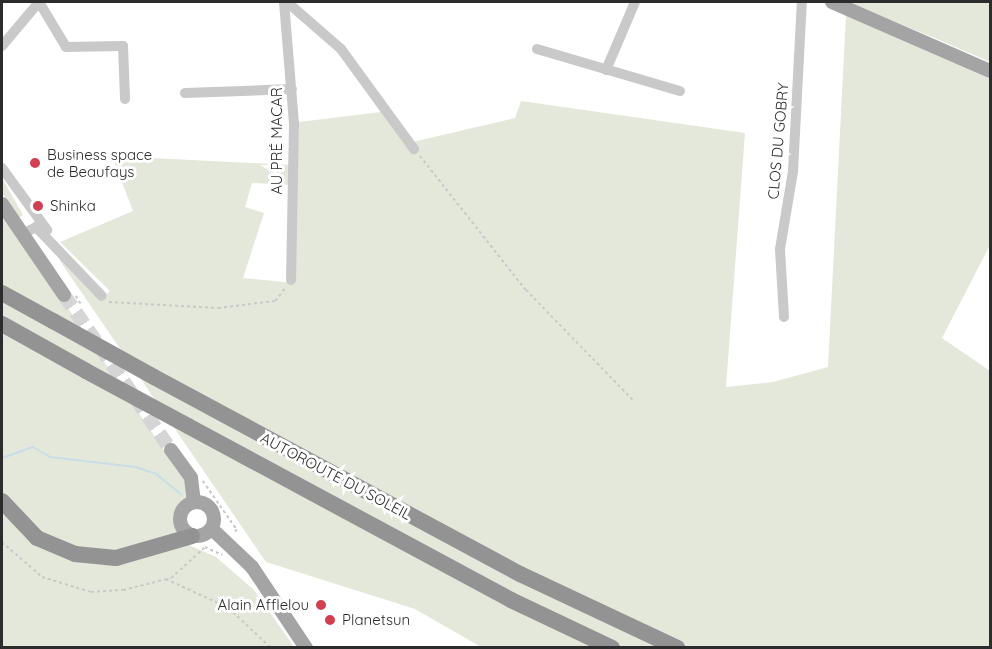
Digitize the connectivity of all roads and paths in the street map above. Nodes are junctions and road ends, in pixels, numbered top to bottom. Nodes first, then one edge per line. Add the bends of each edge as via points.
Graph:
1 (39, 2) edge
2 (286, 2) edge
3 (635, 2) edge
4 (802, 2) edge
5 (832, 2) edge
6 (2, 46) edge
7 (537, 49) dead end
8 (606, 70) junction
9 (990, 71) edge
10 (292, 89) junction
11 (680, 91) dead end
12 (185, 93) dead end
13 (125, 99) dead end
14 (414, 148) joint
15 (2, 168) edge
16 (2, 204) edge
17 (23, 234) junction
18 (60, 251) junction
19 (291, 280) joint
20 (2, 293) edge
21 (64, 295) tunnel mouth
22 (102, 296) joint
23 (784, 317) dead end
24 (2, 324) edge
25 (633, 400) dead end
26 (171, 450) tunnel mouth
27 (198, 475) dead end
28 (2, 501) edge
29 (194, 502) junction
30 (212, 529) junction
31 (192, 536) junction
32 (228, 541) junction
33 (2, 542) edge
34 (219, 553) junction
35 (227, 558) dead end
36 (166, 579) junction
37 (270, 648) edge
38 (306, 648) edge
39 (612, 648) edge
40 (677, 648) edge

1 - 6 street
1 - 13 street via 66,46 123,46
2 - 10 street, AU PRÉ MACAR
2 - 14 street, AU PRÉ MACAR via 341,49
3 - 8 street
4 - 23 street, CLOS DU GOBRY via 793,171 780,249
5 - 9 main road
7 - 8 street
8 - 11 street
10 - 12 street
10 - 19 street, AU PRÉ MACAR
14 - 25 path via 526,290
15 - 18 street
16 - 17 main road
17 - 18 street via 36,227
17 - 21 main road
18 - 22 street
19 - 22 path via 276,301 218,308 107,302
20 - 40 highway, AUTOROUTE DU SOLEIL, bridge via 510,568
24 - 39 highway, AUTOROUTE DU SOLEIL, bridge via 511,600
26 - 29 main road via 191,478
27 - 32 path via 237,530
28 - 31 highway via 37,538 75,554 117,558
29 - 30 main road via 213,512
29 - 31 main road via 180,515 182,527
30 - 31 main road
30 - 32 main road
32 - 34 path
32 - 38 main road
33 - 36 path via 42,577 63,586 123,590
34 - 35 path
34 - 36 path via 210,547 199,550 187,568
36 - 37 path via 229,608

